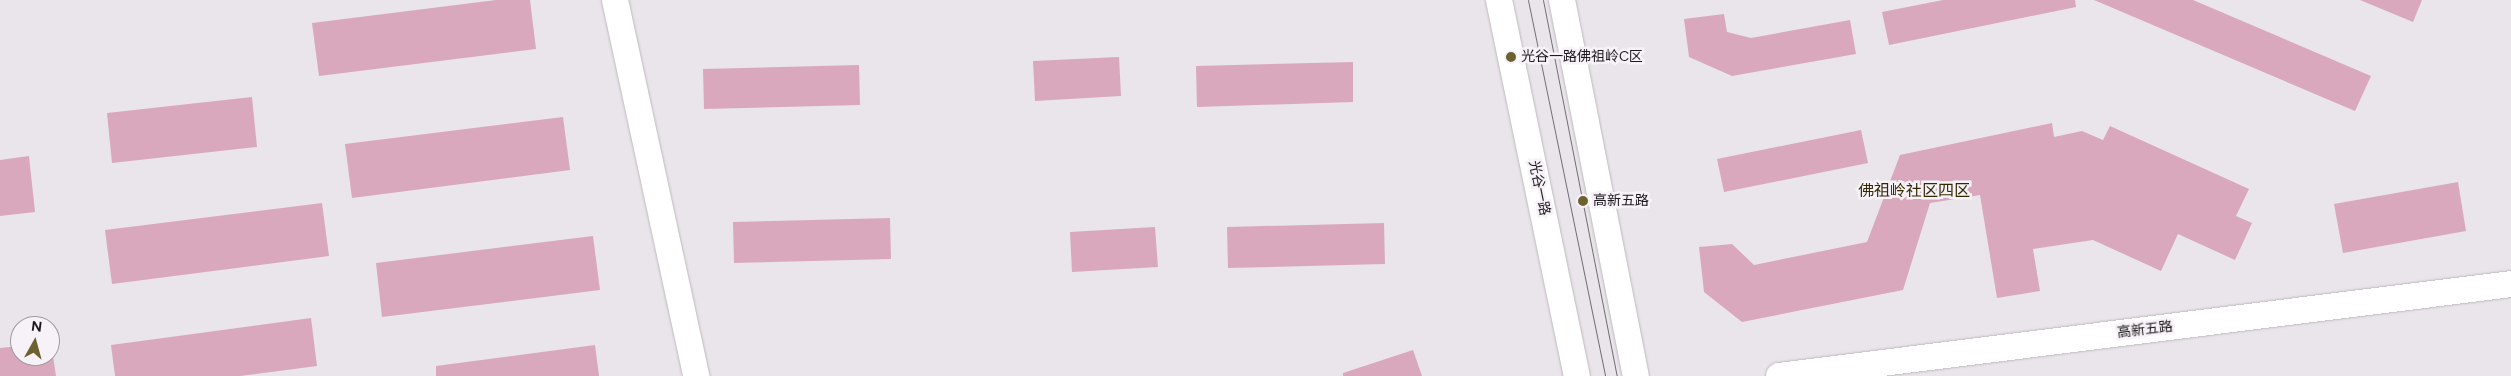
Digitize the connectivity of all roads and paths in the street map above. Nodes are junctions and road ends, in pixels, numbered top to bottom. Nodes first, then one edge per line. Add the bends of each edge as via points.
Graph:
1 (615, 0) edge
2 (630, 0) edge
3 (1499, 0) edge
4 (1562, 0) edge
5 (2511, 284) edge
6 (696, 376) edge
7 (711, 376) edge
8 (1578, 376) edge
9 (1636, 376) edge
10 (1779, 376) edge

1 - 6 main road
2 - 7 main road
3 - 8 main road, 光谷一路
4 - 9 main road
5 - 10 main road, 高新五路

